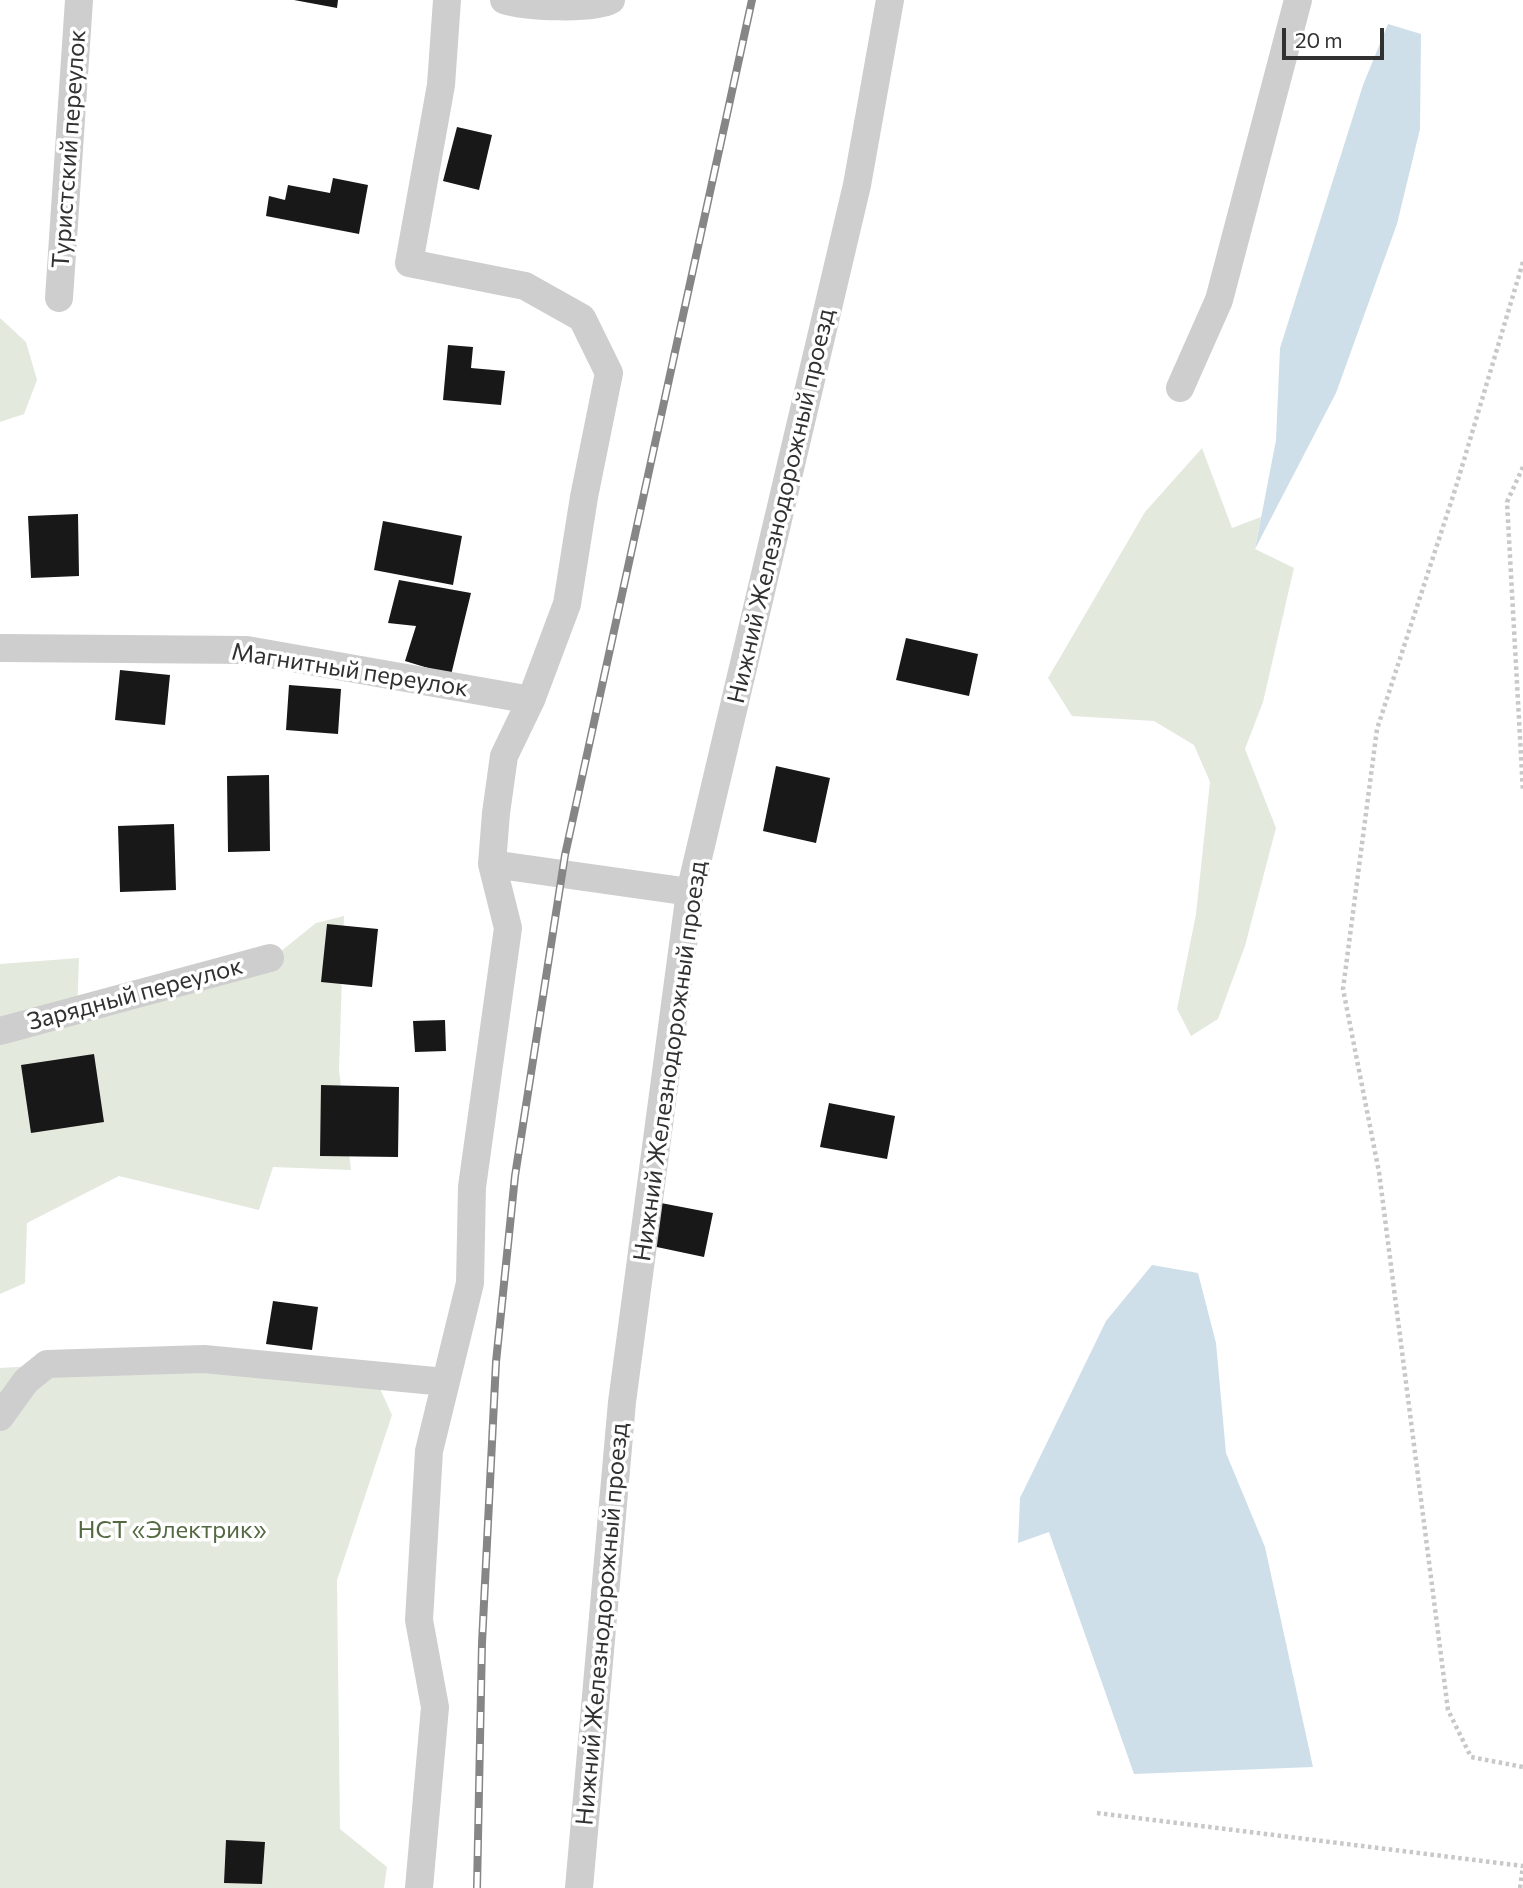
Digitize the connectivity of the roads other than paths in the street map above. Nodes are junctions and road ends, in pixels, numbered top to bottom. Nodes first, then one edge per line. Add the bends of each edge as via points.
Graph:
1 (79, 0) edge
2 (447, 0) edge
3 (504, 0) edge
4 (611, 0) edge
5 (890, 0) edge
6 (1298, 0) edge
7 (59, 298) dead end
8 (1180, 388) dead end
9 (0, 648) edge
10 (531, 700) junction
11 (492, 864) junction
12 (690, 892) junction
13 (270, 958) dead end
14 (0, 1031) edge
15 (445, 1382) junction
16 (0, 1417) edge
17 (419, 1888) edge
18 (579, 1888) edge

1 - 7 street, Туристский переулок
2 - 10 street via 441,85 409,263 525,286 582,318 610,373 567,604
3 - 4 street via 571,5
5 - 12 street, Нижний Железнодорожный проезд via 857,185
6 - 8 street via 1219,300
9 - 10 street, Магнитный переулок via 247,650
10 - 11 street via 504,756
11 - 12 street
11 - 15 street via 508,928 472,1187 470,1283
12 - 18 street, Нижний Железнодорожный проезд via 622,1402
13 - 14 street, Зарядный переулок
15 - 16 street via 204,1359 47,1364 26,1381
15 - 17 street via 429,1451 419,1620 435,1707

